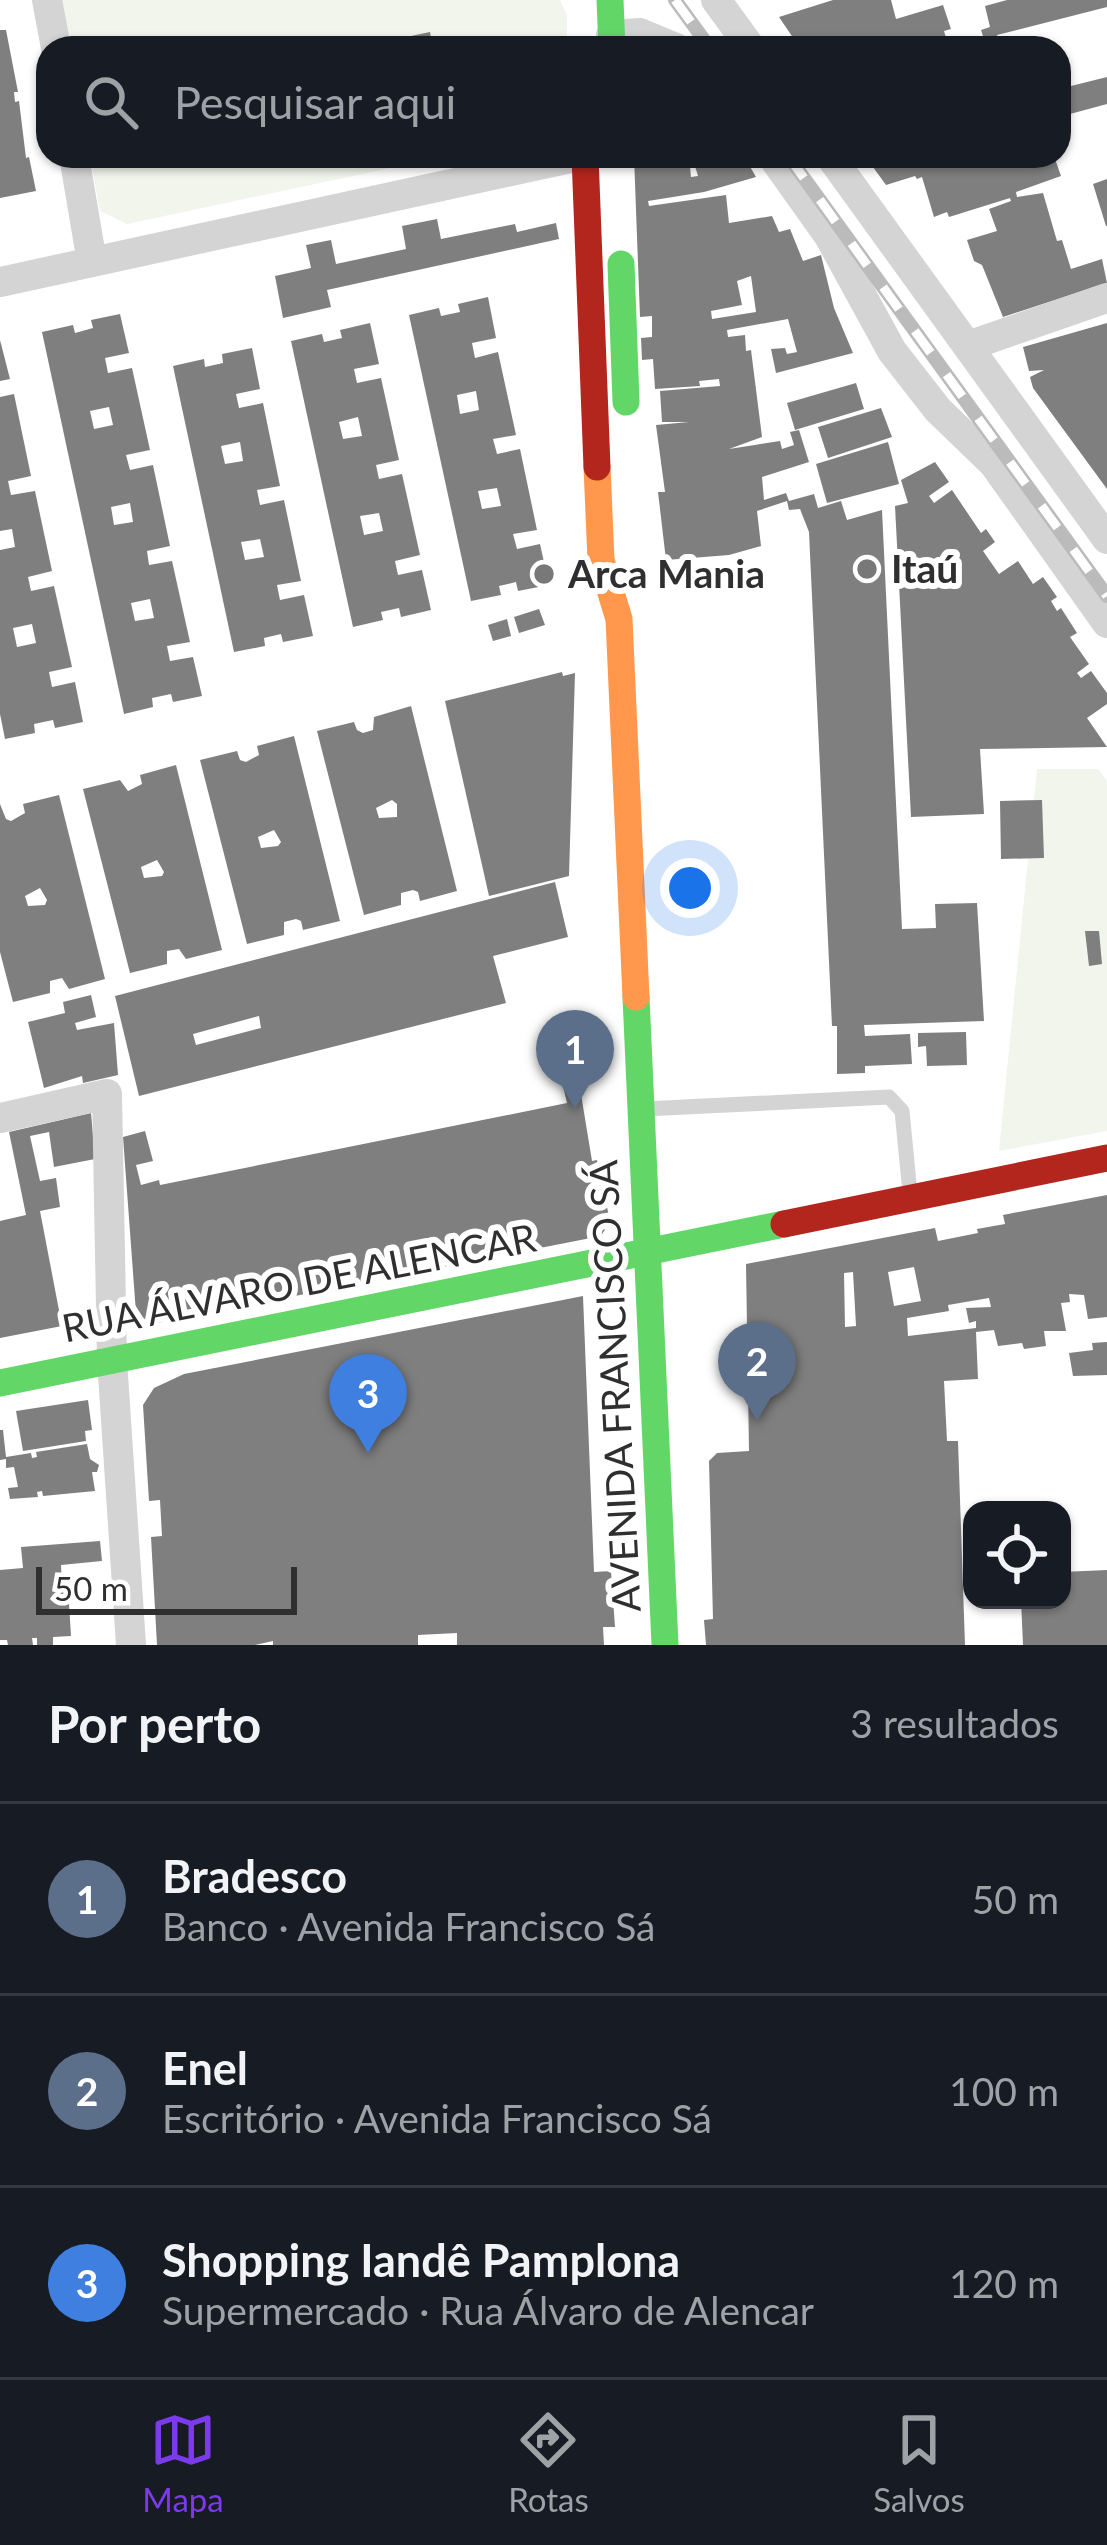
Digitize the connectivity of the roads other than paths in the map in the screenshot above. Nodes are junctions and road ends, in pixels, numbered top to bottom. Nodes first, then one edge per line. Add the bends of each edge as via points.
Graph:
1 (47, 0) edge
2 (610, 0) edge
3 (716, 0) edge
4 (54, 36) edge
5 (611, 36) edge
6 (743, 36) edge
7 (76, 168) edge
8 (527, 168) edge
9 (584, 168) edge
10 (781, 168) edge
11 (839, 168) edge
12 (620, 245) dead end
13 (92, 262) junction
14 (0, 282) edge
15 (1107, 298) edge
16 (968, 346) junction
17 (627, 431) dead end
18 (1107, 539) edge
19 (632, 559) dead end
20 (619, 619) junction
21 (1107, 623) edge
22 (641, 1109) junction
23 (0, 1118) edge
24 (1107, 1158) edge
25 (910, 1199) junction
26 (648, 1253) junction
27 (112, 1360) junction
28 (0, 1382) edge
29 (130, 1645) edge
30 (665, 1645) edge

1 - 4 street
2 - 5 main road
3 - 6 street
7 - 13 street
8 - 13 street
9 - 20 main road, AVENIDA FRANCISCO SÁ via 601,560
10 - 21 street via 830,236 892,351 994,464
11 - 16 street
12 - 17 main road
13 - 14 street
15 - 16 street
16 - 18 street
19 - 20 main road, AVENIDA FRANCISCO SÁ
20 - 22 main road, AVENIDA FRANCISCO SÁ
22 - 25 lane via 889,1097 902,1111
22 - 26 main road, AVENIDA FRANCISCO SÁ
23 - 27 street via 107,1094
24 - 25 main road, RUA ÁLVARO DE ALENCAR
25 - 26 main road, RUA ÁLVARO DE ALENCAR
26 - 27 main road, RUA ÁLVARO DE ALENCAR
26 - 30 main road, AVENIDA FRANCISCO SÁ
27 - 28 main road, RUA ÁLVARO DE ALENCAR
27 - 29 street

